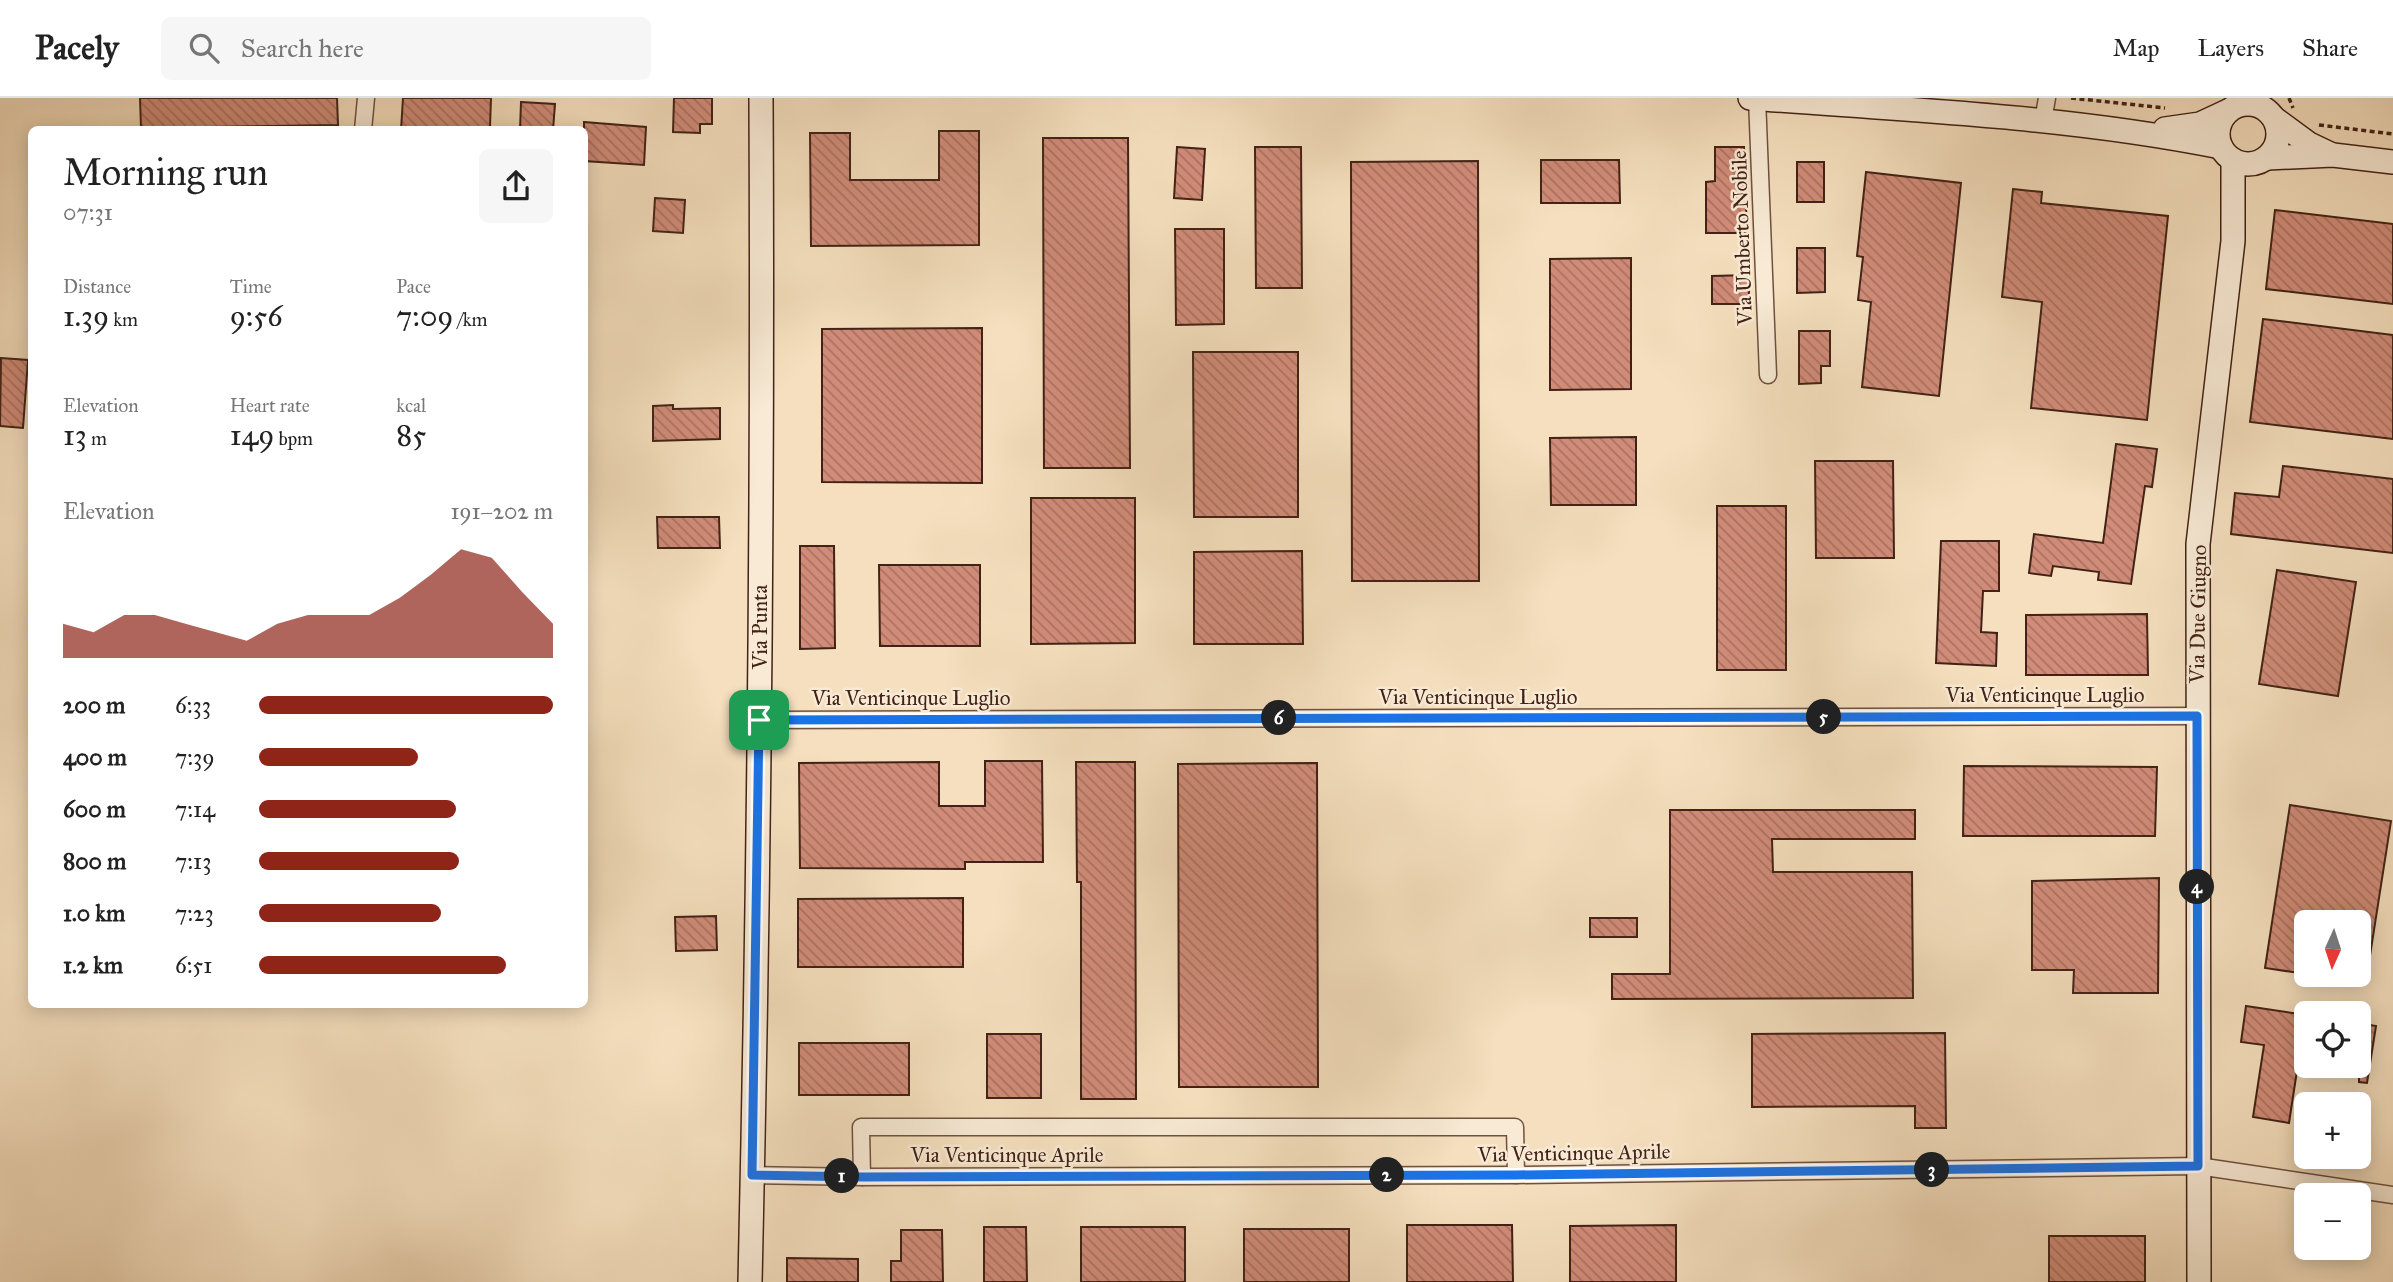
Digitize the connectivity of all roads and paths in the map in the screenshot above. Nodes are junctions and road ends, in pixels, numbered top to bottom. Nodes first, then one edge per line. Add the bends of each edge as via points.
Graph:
1 (366, 98) edge
2 (761, 98) edge
3 (1750, 98) edge
4 (2046, 98) edge
5 (2071, 98) edge
6 (2289, 98) edge
7 (1757, 99) edge
8 (2239, 104) edge
9 (2166, 108) dead end
10 (2277, 111) edge
11 (2043, 121) junction
12 (2312, 124) dead end
13 (363, 126) edge
14 (2116, 130) junction
15 (2393, 134) edge
16 (2333, 155) junction
17 (2244, 157) junction
18 (2393, 162) edge
19 (1769, 375) dead end
20 (2197, 716) junction
21 (759, 720) junction
22 (2198, 1166) junction
23 (752, 1175) junction
24 (1516, 1175) junction
25 (862, 1177) junction
26 (2393, 1195) edge
27 (750, 1282) edge
28 (2199, 1282) edge

1 - 13 street
2 - 21 street, Via Punta
3 - 7 street
4 - 11 street
5 - 9 path
6 - 10 path
7 - 11 street
7 - 19 street, Via Umberto Nobile
8 - 10 street
8 - 14 street via 2200,124
8 - 17 street via 2219,128 2218,138
10 - 16 street via 2309,144
10 - 17 street via 2277,144
11 - 14 street
12 - 15 path
14 - 17 street via 2163,135
16 - 17 street
16 - 18 street
17 - 20 street, Via Due Giugno via 2198,544
20 - 21 street, Via Venticinque Luglio
20 - 22 street, Via Due Giugno
21 - 23 street, Via Punta
22 - 24 street, Via Venticinque Aprile
22 - 26 street, Via Venticinque Aprile
22 - 28 street, Via Due Giugno
23 - 25 street, Via Venticinque Aprile
23 - 27 street, Via Punta
24 - 25 street, Via Venticinque Aprile
24 - 25 street via 1516,1127 861,1127

